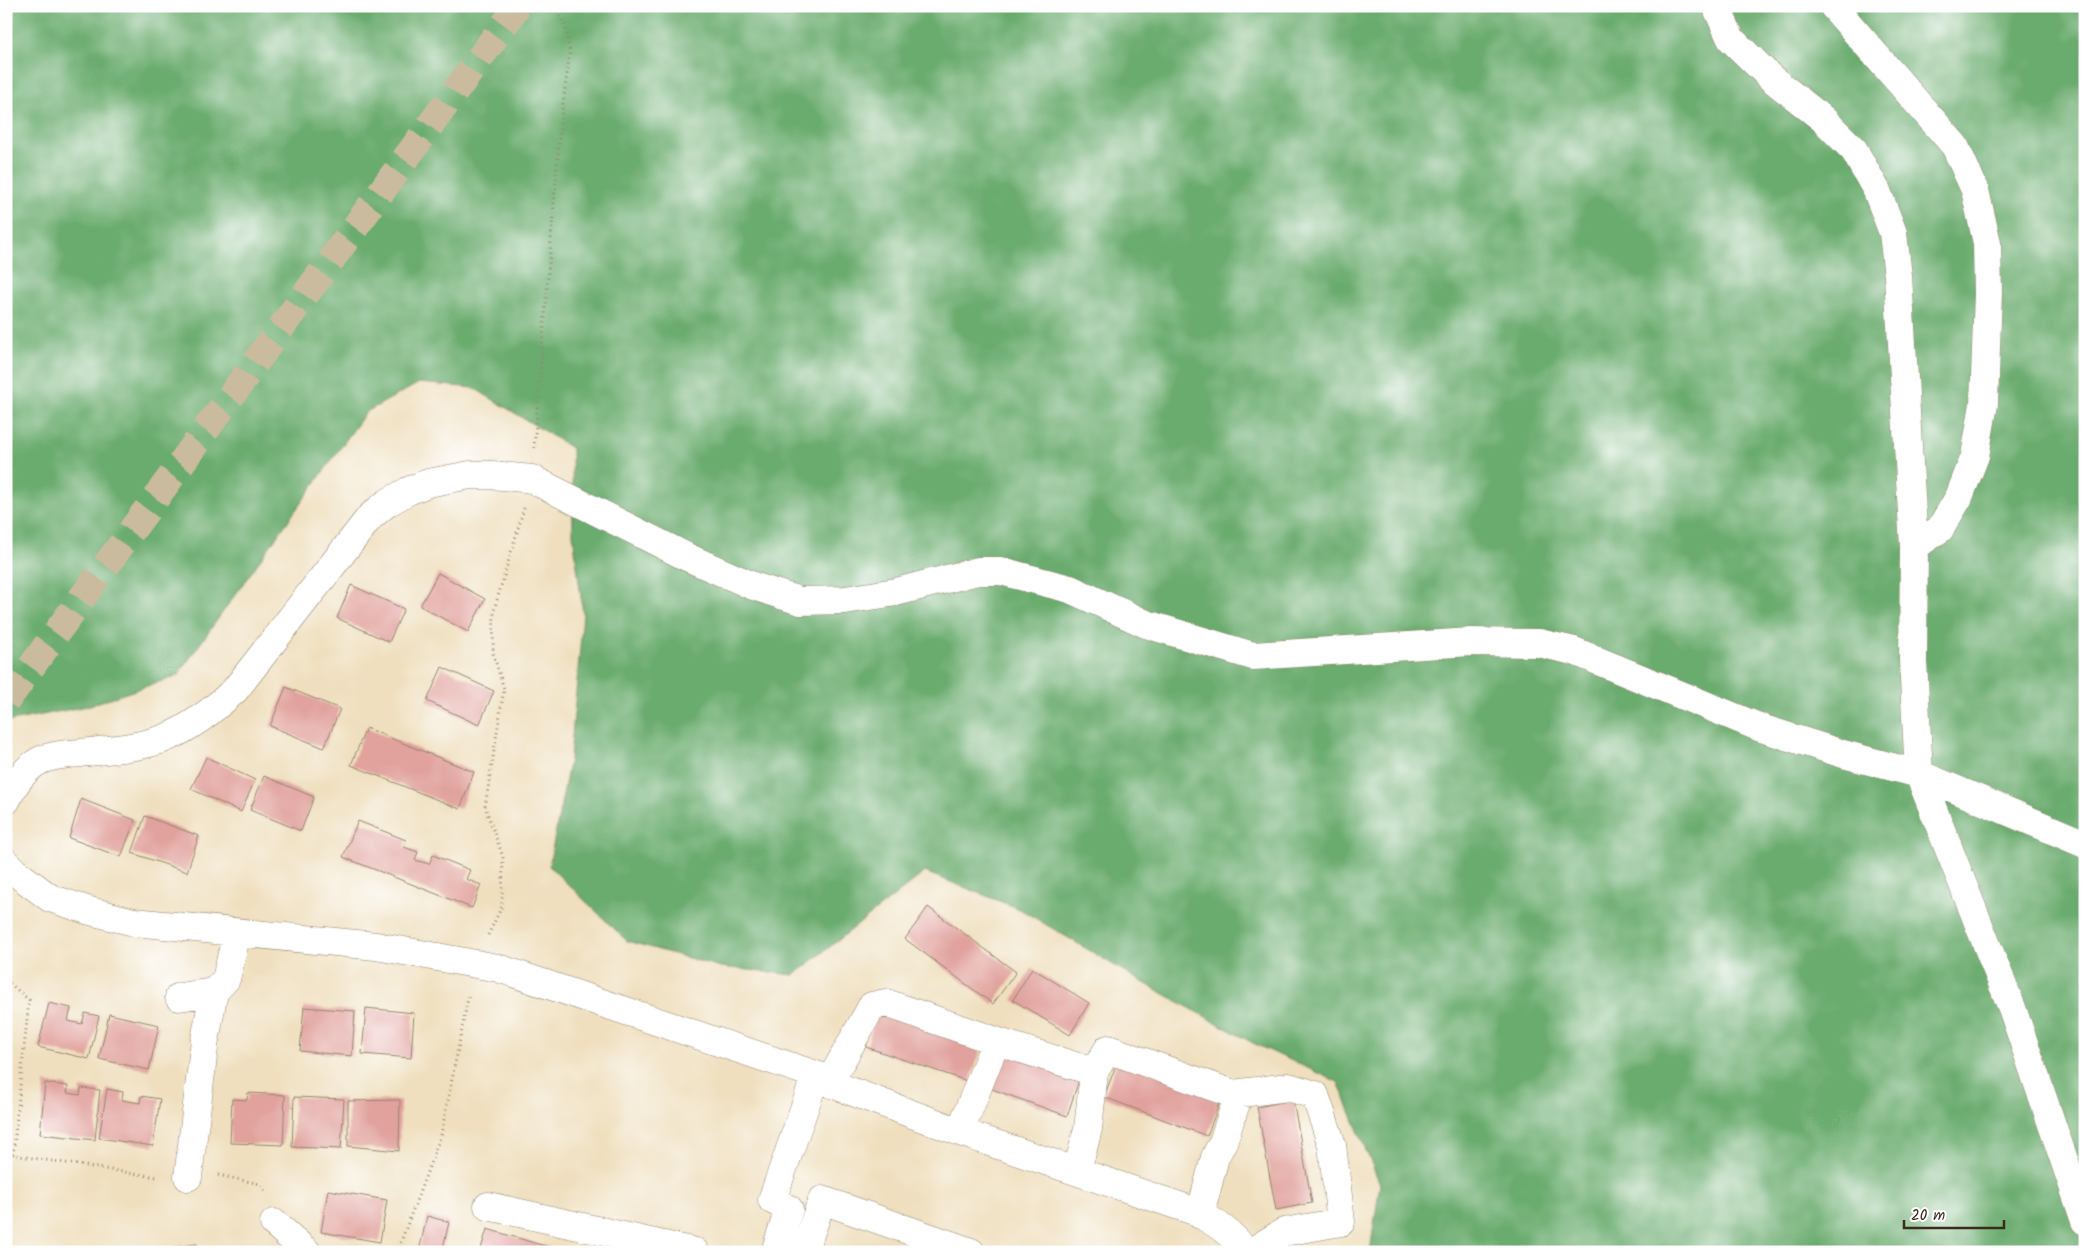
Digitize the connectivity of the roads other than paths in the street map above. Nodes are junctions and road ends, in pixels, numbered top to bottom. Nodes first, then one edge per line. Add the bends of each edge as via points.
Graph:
1 (1716, 6) edge
2 (1833, 6) edge
3 (1914, 547) junction
4 (1919, 774) junction
5 (6, 801) edge
6 (2085, 844) edge
7 (6, 863) edge
8 (237, 933) junction
9 (214, 992) junction
10 (179, 997) dead end
11 (996, 1041) junction
12 (1094, 1072) junction
13 (822, 1079) junction
14 (1239, 1094) junction
15 (960, 1132) junction
16 (188, 1171) road end
17 (1077, 1171) junction
18 (488, 1206) dead end
19 (1200, 1215) junction
20 (2085, 1221) edge
21 (274, 1223) road end
22 (306, 1252) edge
23 (695, 1252) edge
24 (775, 1252) edge
25 (804, 1252) edge
26 (971, 1252) edge
27 (1246, 1252) edge
28 (1250, 1252) edge

1 - 3 street via 1731,39 1854,150 1877,191 1892,233 1898,276
2 - 3 street via 1955,146 1975,190 1987,243 1984,404 1975,456 1959,497 1940,529
3 - 4 street via 1912,661
4 - 5 street via 1761,728 1574,651 1539,644 1471,642 1253,656 1146,624 1070,589 1001,571 978,571 896,592 845,600 800,601 753,586 686,557 532,479 492,475 428,483 387,503 370,517 235,690 212,711 162,739 40,760 14,784
4 - 6 street
4 - 20 street via 2012,1008
7 - 8 street via 50,898 90,911 134,922
8 - 9 street via 226,979
8 - 13 street via 376,946 498,968
9 - 10 street
9 - 16 street
11 - 12 street
11 - 13 street via 886,1003 872,1006
11 - 15 street
12 - 14 street via 1108,1049
12 - 17 street via 1088,1130
13 - 15 street
13 - 24 street via 772,1200 789,1209
14 - 19 street via 1223,1142 1214,1157
14 - 28 street via 1288,1088 1315,1095 1332,1145 1341,1222 1284,1232
15 - 17 street
17 - 19 street
18 - 23 street
19 - 27 street via 1220,1226
21 - 22 street
25 - 26 street via 822,1200

